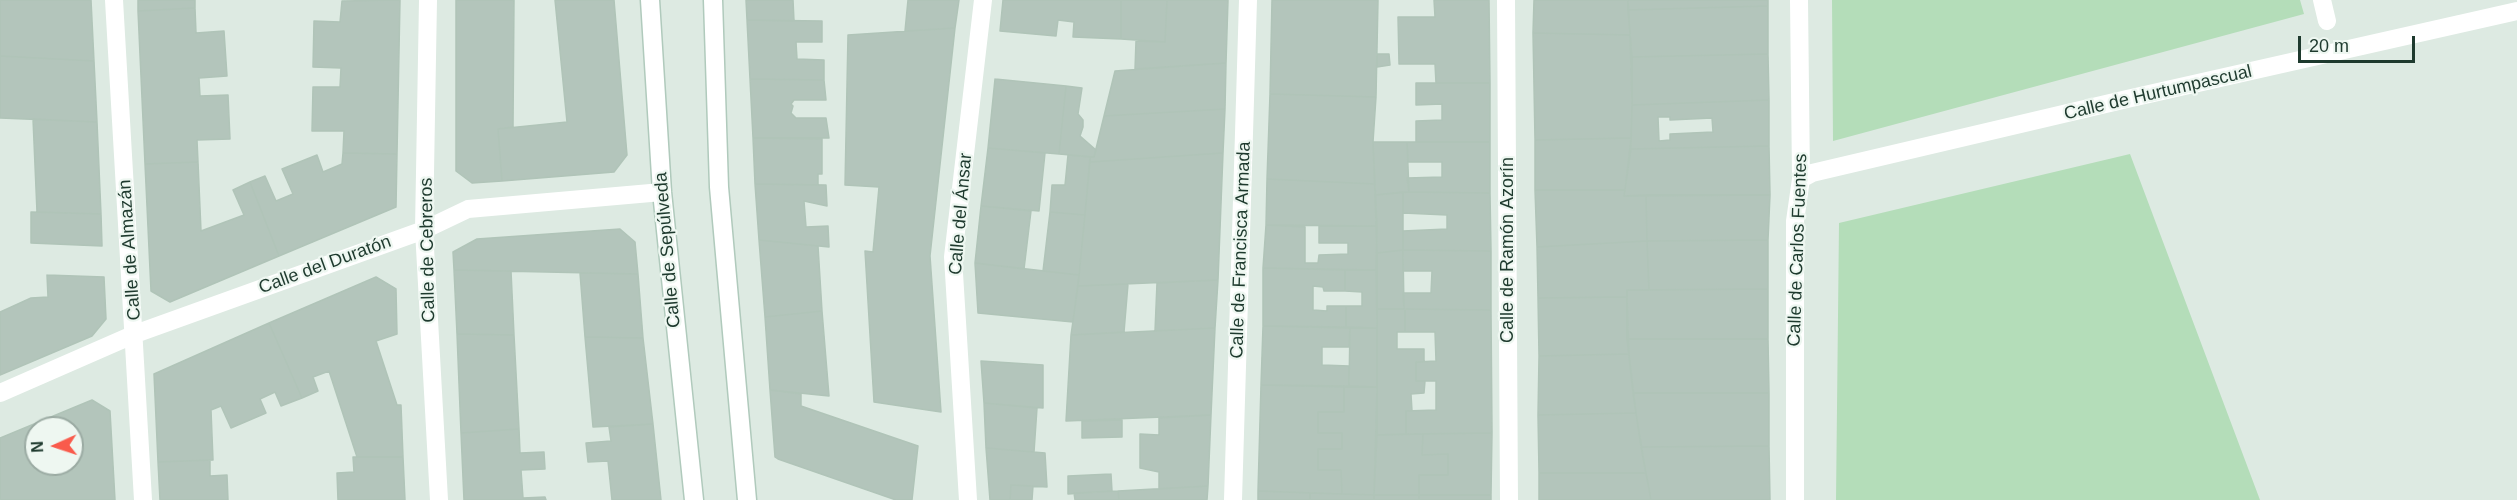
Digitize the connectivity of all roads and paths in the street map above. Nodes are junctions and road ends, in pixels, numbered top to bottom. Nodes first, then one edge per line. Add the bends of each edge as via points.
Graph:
1 (114, 0) edge
2 (428, 0) edge
3 (650, 0) edge
4 (713, 0) edge
5 (984, 0) edge
6 (1248, 0) edge
7 (1506, 0) edge
8 (1799, 0) edge
9 (2322, 0) edge
10 (2517, 11) edge
11 (2327, 21) dead end
12 (1801, 179) junction
13 (662, 192) junction
14 (424, 230) junction
15 (135, 334) junction
16 (0, 393) edge
17 (143, 500) edge
18 (439, 500) edge
19 (694, 500) edge
20 (747, 500) edge
21 (968, 500) edge
22 (1233, 500) edge
23 (1509, 500) edge
24 (1796, 500) edge

1 - 15 street, Calle de Almazán
2 - 14 street, Calle de Cebreros
3 - 13 street, Calle de Sepúlveda
4 - 20 street via 719,187
5 - 21 street, Calle del Ánsar via 953,257
6 - 22 street, Calle de Francisca Armada
7 - 23 street, Calle de Ramón Azorín
8 - 12 street, Calle de Carlos Fuentes
9 - 11 street
10 - 12 street, Calle de Hurtumpascual via 2115,101
12 - 24 street, Calle de Carlos Fuentes via 1795,221
13 - 14 street, Calle del Duratón via 468,209
13 - 19 street, Calle de Sepúlveda
14 - 15 street, Calle del Duratón
14 - 18 street, Calle de Cebreros
15 - 16 street, Calle del Duratón
15 - 17 street, Calle de Almazán

